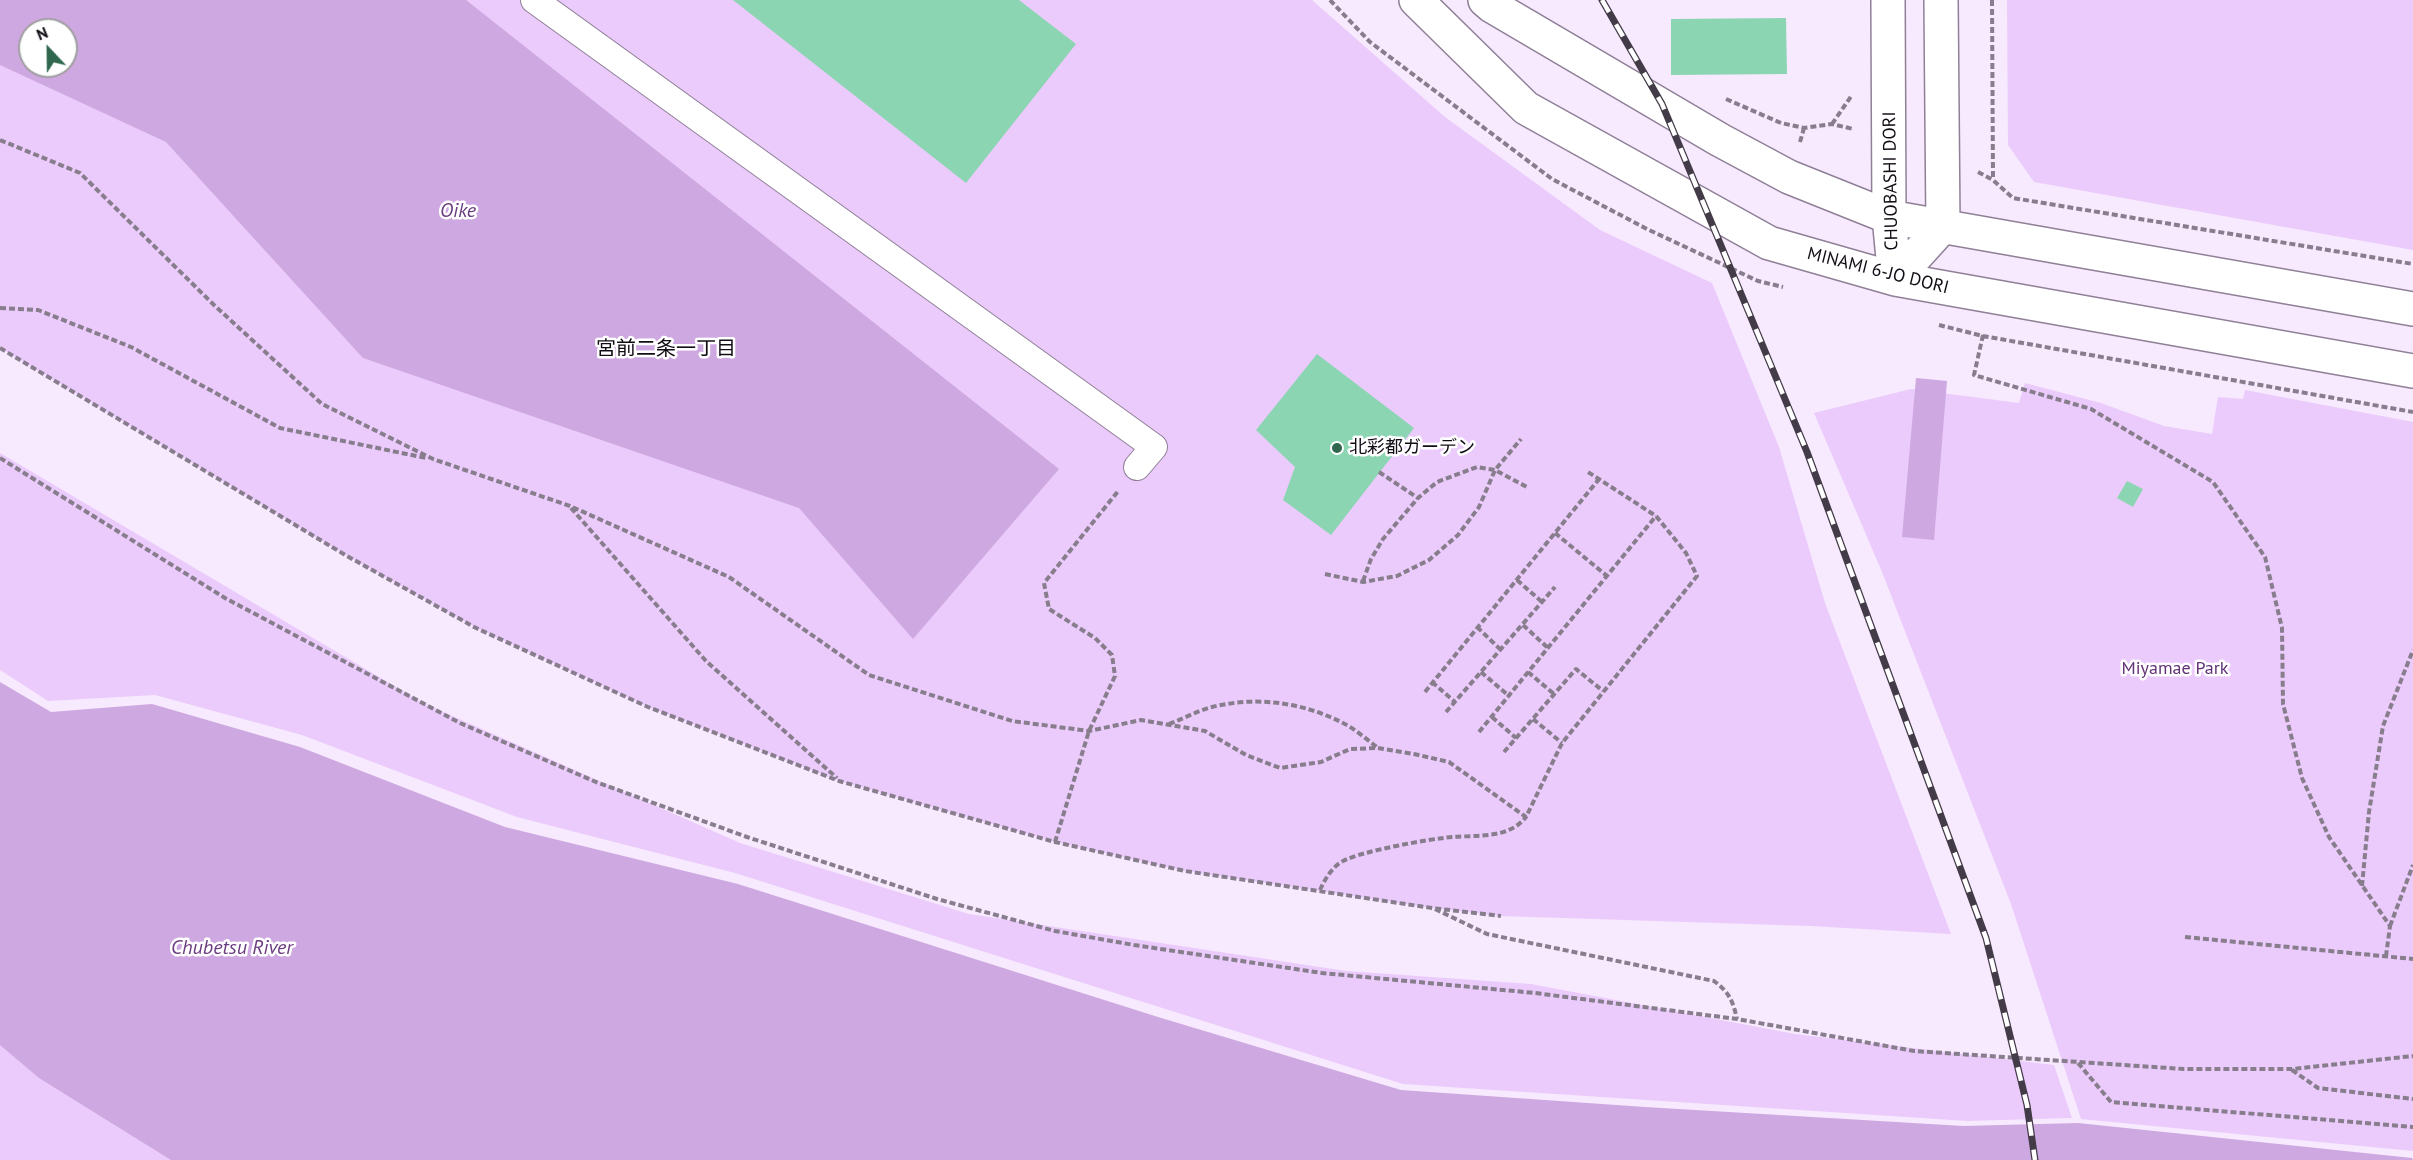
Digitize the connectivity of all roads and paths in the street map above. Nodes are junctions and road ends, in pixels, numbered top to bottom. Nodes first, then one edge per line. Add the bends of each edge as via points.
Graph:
1 (534, 0) edge
2 (1416, 0) edge
3 (1485, 0) edge
4 (1888, 0) edge
5 (1941, 0) edge
6 (1992, 0) edge
7 (1719, 96) dead end
8 (1852, 98) dead end
9 (0, 140) edge
10 (1889, 217) junction
11 (1943, 226) junction
12 (2413, 264) edge
13 (1895, 279) junction
14 (0, 308) edge
15 (2413, 309) edge
16 (1983, 336) dead end
17 (0, 348) edge
18 (2413, 370) edge
19 (1521, 439) dead end
20 (0, 458) edge
21 (433, 459) junction
22 (1137, 467) joint
23 (1495, 470) junction
24 (1379, 472) dead end
25 (1588, 472) dead end
26 (1599, 479) junction
27 (1527, 487) dead end
28 (1418, 498) junction
29 (570, 506) junction
30 (1656, 516) junction
31 (1555, 533) junction
32 (1325, 574) dead end
33 (1607, 576) junction
34 (1516, 580) junction
35 (1363, 582) junction
36 (1556, 587) dead end
37 (1542, 602) junction
38 (1523, 624) junction
39 (1477, 627) junction
40 (1548, 648) junction
41 (1501, 650) junction
42 (2413, 650) edge
43 (1481, 672) junction
44 (1528, 672) junction
45 (1432, 682) junction
46 (1425, 692) dead end
47 (1603, 692) junction
48 (1554, 694) junction
49 (1509, 696) junction
50 (1455, 702) junction
51 (1446, 712) dead end
52 (1491, 716) junction
53 (1533, 719) junction
54 (1168, 725) junction
55 (1089, 731) junction
56 (1479, 732) dead end
57 (1516, 738) junction
58 (1562, 743) junction
59 (1378, 748) junction
60 (1504, 752) dead end
61 (839, 781) junction
62 (1526, 817) junction
63 (1055, 842) junction
64 (2413, 865) edge
65 (2362, 887) junction
66 (1320, 890) junction
67 (1432, 908) junction
68 (1501, 916) dead end
69 (2390, 926) junction
70 (2185, 937) dead end
71 (2386, 956) junction
72 (2413, 959) edge
73 (1737, 1019) junction
74 (2413, 1056) edge
75 (2078, 1063) junction
76 (2292, 1069) junction
77 (2413, 1099) edge
78 (2413, 1126) edge

1 - 22 street via 1154,447
2 - 13 street, MINAMI 6-JO DORI via 1526,108 1769,243
3 - 10 street via 1789,177
4 - 10 street, CHUOBASHI DORI
5 - 11 street
6 - 12 path via 1993,180 2013,198
7 - 8 path via 1781,123 1804,128 1832,124
9 - 21 path via 80,173 322,404
10 - 11 street
10 - 13 street, CHUOBASHI DORI
11 - 13 street, CHUOBASHI DORI
11 - 15 street
13 - 18 street, MINAMI 6-JO DORI
14 - 21 path via 38,310 131,346 280,429
16 - 65 path via 1974,375 2091,410 2213,482 2265,557 2282,628 2283,704 2302,778 2329,837
17 - 61 path via 347,556 476,628 648,707
19 - 23 path
20 - 73 path via 225,598 460,723 596,782 926,896 1055,931 1158,949 1322,973 1535,993
21 - 29 path
22 - 55 path via 1044,583 1049,609 1095,638 1112,655 1114,676
23 - 27 path
23 - 28 path via 1477,467 1455,474 1437,482
23 - 35 path via 1479,507 1458,535 1429,560 1397,576
24 - 28 path
25 - 26 path
26 - 30 path
26 - 31 path
28 - 35 path via 1383,539
29 - 55 path via 729,577 869,675 1012,721
29 - 61 path via 706,661
30 - 33 path
30 - 47 path via 1686,553 1697,576
31 - 33 path
31 - 34 path
32 - 35 path
33 - 40 path
34 - 37 path
34 - 39 path
36 - 37 path
37 - 38 path
38 - 40 path
38 - 41 path
39 - 41 path
39 - 45 path
40 - 44 path
41 - 43 path
42 - 65 path via 2383,726
43 - 49 path
43 - 50 path
44 - 48 path
44 - 49 path
45 - 46 path
45 - 50 path
47 - 48 path via 1576,669
47 - 58 path
48 - 53 path
49 - 52 path
50 - 51 path
52 - 56 path
52 - 57 path
53 - 57 path
53 - 58 path
54 - 55 path via 1141,720
54 - 59 path via 1204,731 1246,755 1280,768 1321,762 1350,749
54 - 59 path via 1210,708 1242,701 1284,702 1344,723
55 - 63 path
57 - 60 path
58 - 62 path
59 - 62 path via 1449,762
61 - 63 path
62 - 66 path via 1518,827 1505,833 1447,838 1356,856 1341,862
63 - 66 path via 1185,871
64 - 69 path
65 - 69 path
66 - 67 path
67 - 68 path
67 - 73 path via 1487,934 1714,981 1726,989
69 - 71 path
70 - 71 path
71 - 72 path
73 - 75 path via 1914,1051
74 - 76 path
75 - 76 path via 2184,1069
75 - 78 path via 2111,1102
76 - 77 path via 2318,1088

